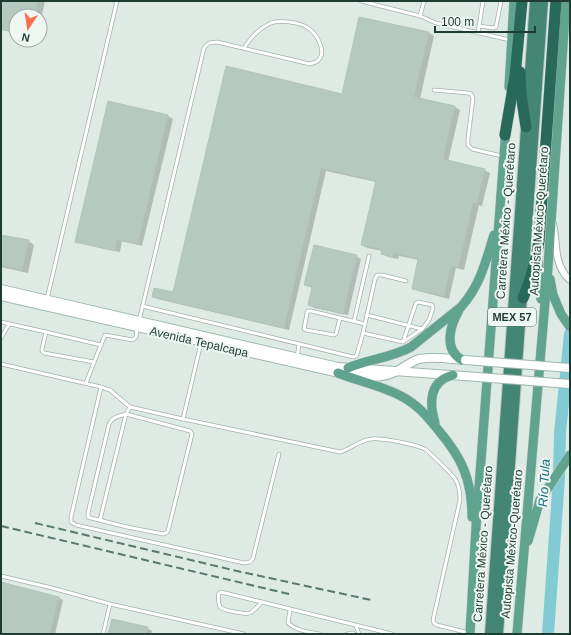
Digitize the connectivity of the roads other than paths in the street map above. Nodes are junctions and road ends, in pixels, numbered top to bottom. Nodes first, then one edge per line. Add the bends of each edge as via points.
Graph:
1 (118, 1) edge
2 (361, 1) edge
3 (424, 1) edge
4 (483, 1) edge
5 (501, 1) edge
6 (514, 1) edge
7 (522, 1) edge
8 (535, 1) edge
9 (543, 1) edge
10 (556, 1) edge
11 (566, 1) edge
12 (420, 16) junction
13 (479, 26) junction
14 (520, 26) junction
15 (478, 33) junction
16 (512, 40) junction
17 (244, 48) junction
18 (434, 90) dead end
19 (526, 127) junction
20 (505, 135) junction
21 (504, 156) junction
22 (552, 216) junction
23 (499, 222) junction
24 (538, 244) junction
25 (369, 256) dead end
26 (548, 267) junction
27 (570, 280) edge
28 (406, 281) dead end
29 (1, 289) edge
30 (1, 296) edge
31 (523, 298) junction
32 (46, 303) junction
33 (142, 306) junction
34 (461, 307) junction
35 (544, 314) junction
36 (367, 315) junction
37 (340, 318) junction
38 (354, 321) junction
39 (1, 322) edge
40 (9, 324) junction
41 (138, 324) junction
42 (365, 324) junction
43 (408, 326) junction
44 (570, 327) edge
45 (422, 329) junction
46 (46, 332) junction
47 (363, 333) junction
48 (1, 338) edge
49 (201, 342) junction
50 (403, 342) junction
51 (299, 344) junction
52 (102, 345) junction
53 (297, 358) junction
54 (464, 360) junction
55 (94, 362) junction
56 (1, 364) edge
57 (348, 368) junction
58 (570, 368) edge
59 (398, 371) junction
60 (338, 373) junction
61 (453, 375) junction
62 (86, 383) junction
63 (570, 384) edge
64 (101, 387) junction
65 (130, 407) junction
66 (126, 414) junction
67 (184, 419) junction
68 (439, 430) junction
69 (280, 454) dead end
70 (570, 455) edge
71 (100, 520) junction
72 (522, 565) junction
73 (474, 568) junction
74 (1, 576) edge
75 (262, 602) junction
76 (110, 604) junction
77 (290, 610) junction
78 (356, 626) junction
79 (470, 633) edge
80 (103, 634) edge
81 (244, 634) edge
82 (320, 634) edge
83 (346, 634) edge
84 (354, 634) edge
85 (359, 634) edge
86 (392, 634) edge
87 (490, 634) edge
88 (498, 634) edge
89 (517, 634) edge

1 - 32 lane
2 - 12 lane
3 - 12 lane
4 - 13 lane
5 - 13 lane via 496,27
6 - 16 main road
7 - 14 highway
8 - 19 highway, Carretera México - Querétaro / MEX 57
9 - 31 highway, Carretera México - Querétaro / MEX 57
10 - 24 highway
11 - 22 main road, Autopista México-Querétaro
12 - 15 lane via 436,23
13 - 15 lane
14 - 19 highway via 521,84
14 - 20 highway
15 - 16 lane
16 - 20 main road
17 - 17 lane via 310,64 321,56 321,45 317,36 308,27 295,23 270,23 260,28
17 - 33 lane via 217,42 209,43 204,48
18 - 21 lane via 471,94 468,146
19 - 87 highway, Carretera México - Querétaro / MEX 57
20 - 21 main road
21 - 23 main road
22 - 26 main road, Autopista México-Querétaro
22 - 27 street via 556,234 556,254 563,273
23 - 34 main road via 478,284
23 - 73 main road
24 - 31 highway
24 - 35 main road via 539,283
25 - 38 lane
26 - 35 main road, Autopista México-Querétaro
26 - 44 main road via 553,295
28 - 36 lane via 377,276
29 - 32 main road, Avenida Tepalcapa
30 - 32 main road, Avenida Tepalcapa
31 - 88 highway, Carretera México - Querétaro / MEX 57
32 - 41 main road, Avenida Tepalcapa
33 - 41 lane
33 - 51 lane
34 - 54 main road via 449,339 453,352
34 - 57 main road via 404,351
35 - 72 main road, Autopista México-Querétaro
36 - 42 lane
36 - 43 lane
37 - 37 lane via 308,311 304,329 334,335
37 - 38 lane
38 - 42 lane
39 - 40 lane
40 - 46 lane
40 - 48 lane
41 - 49 main road, Avenida Tepalcapa
41 - 52 lane via 133,340 105,335
41 - 53 main road, Avenida Tepalcapa
42 - 47 lane
43 - 45 lane
43 - 45 lane via 416,303 432,305 429,320
43 - 50 lane
45 - 50 lane
46 - 52 lane
46 - 55 lane via 42,349 44,353
47 - 50 lane
47 - 51 lane via 357,354 353,357
49 - 60 main road, Avenida Tepalcapa
49 - 67 lane
51 - 53 lane
52 - 55 lane
53 - 57 main road, Avenida Tepalcapa
54 - 58 main road, Avenida Tepalcapa, bridge
54 - 59 main road, Avenida Tepalcapa via 419,359
55 - 62 lane
56 - 62 lane
57 - 59 main road, Avenida Tepalcapa
59 - 60 main road, Avenida Tepalcapa via 376,377
59 - 61 main road, Avenida Tepalcapa
60 - 68 main road via 402,397 421,410
61 - 63 main road, Avenida Tepalcapa, bridge
61 - 68 main road via 440,381 432,394 432,411
62 - 64 lane
64 - 65 lane via 110,390
64 - 69 lane via 71,516 71,522 76,525 244,563 250,562
65 - 66 lane
65 - 67 lane
66 - 71 lane
66 - 71 lane via 110,421 88,513 88,517
66 - 71 lane via 190,431 192,434 166,534
67 - 79 lane via 340,452 370,439 408,444 427,450 456,480 460,493 433,620 437,625
68 - 73 main road via 460,460 468,481 472,505
70 - 72 main road via 538,505
72 - 89 main road, Autopista México-Querétaro
73 - 79 main road
74 - 76 lane
75 - 75 lane via 246,614 222,608 219,605 218,594 221,592
75 - 77 lane
76 - 80 lane
76 - 81 lane
77 - 78 lane
77 - 82 lane via 288,623 291,626
78 - 85 lane
78 - 86 lane
83 - 84 lane

